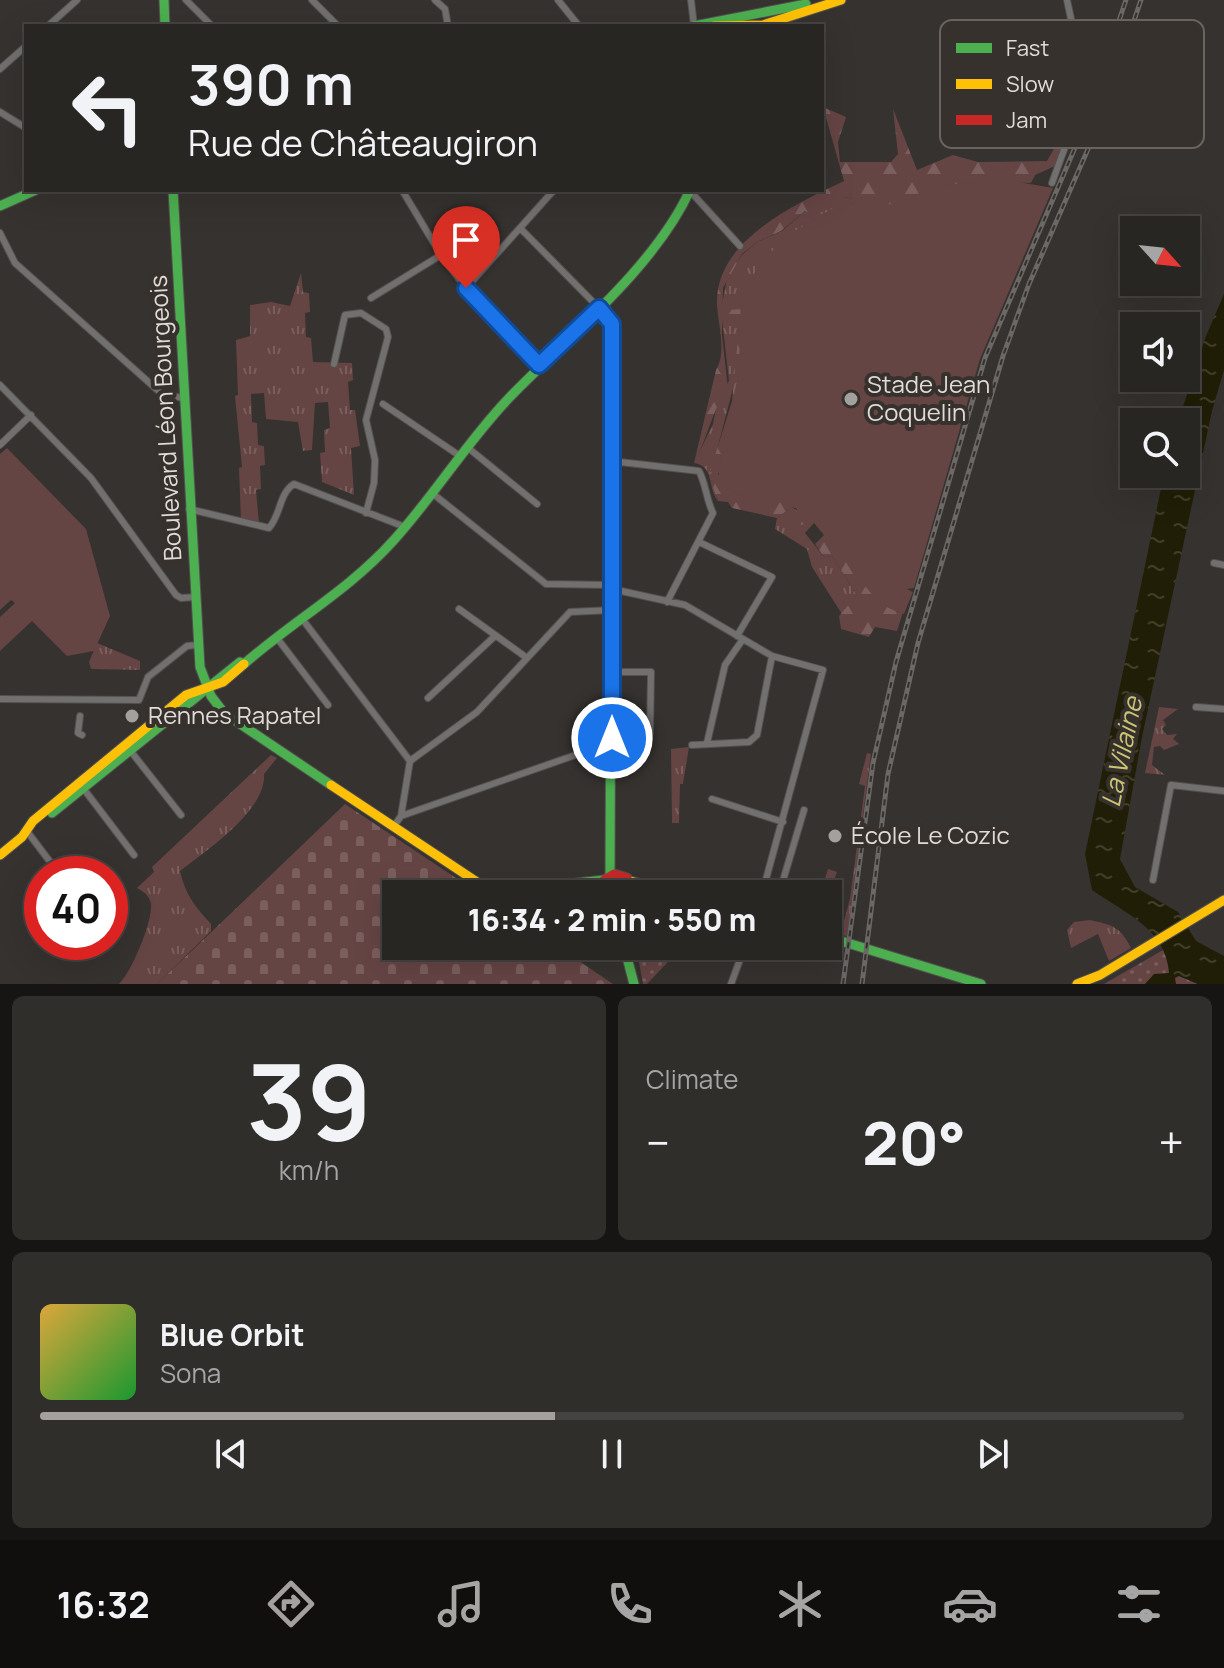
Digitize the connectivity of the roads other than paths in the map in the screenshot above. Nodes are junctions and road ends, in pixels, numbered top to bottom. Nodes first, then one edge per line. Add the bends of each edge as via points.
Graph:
1 (77, 0) edge
2 (164, 0) edge
3 (186, 0) edge
4 (312, 0) edge
5 (435, 0) edge
6 (558, 0) edge
7 (691, 0) edge
8 (817, 0) edge
9 (841, 0) edge
10 (1067, 0) edge
11 (806, 4) junction
12 (1071, 20) edge
13 (50, 24) edge
14 (165, 24) edge
15 (210, 24) edge
16 (336, 24) edge
17 (448, 24) edge
18 (577, 24) edge
19 (694, 24) edge
20 (698, 24) edge
21 (760, 24) edge
22 (768, 24) edge
23 (24, 50) edge
24 (0, 69) edge
25 (0, 112) edge
26 (24, 127) edge
27 (1066, 148) edge
28 (1052, 183) dead end
29 (32, 192) edge
30 (173, 192) edge
31 (403, 192) edge
32 (552, 192) edge
33 (690, 192) edge
34 (691, 192) edge
35 (0, 206) edge
36 (520, 228) junction
37 (0, 233) edge
38 (740, 246) dead end
39 (441, 255) junction
40 (466, 288) junction
41 (371, 298) dead end
42 (599, 308) junction
43 (334, 364) dead end
44 (539, 365) junction
45 (0, 385) edge
46 (183, 398) junction
47 (383, 404) dead end
48 (31, 415) junction
49 (0, 445) edge
50 (467, 447) junction
51 (460, 456) junction
52 (611, 461) junction
53 (432, 493) junction
54 (537, 504) dead end
55 (189, 509) junction
56 (366, 513) junction
57 (405, 527) junction
58 (699, 542) junction
59 (1214, 563) dead end
60 (1224, 565) edge
61 (612, 587) junction
62 (195, 597) junction
63 (667, 602) junction
64 (459, 609) dead end
65 (613, 610) junction
66 (303, 620) junction
67 (495, 636) junction
68 (277, 638) junction
69 (740, 638) junction
70 (197, 645) junction
71 (772, 656) junction
72 (527, 658) junction
73 (612, 672) junction
74 (206, 689) junction
75 (428, 698) dead end
76 (0, 699) edge
77 (328, 705) dead end
78 (1196, 707) dead end
79 (1224, 709) edge
80 (80, 716) dead end
81 (650, 733) dead end
82 (82, 735) dead end
83 (707, 743) junction
84 (692, 745) dead end
85 (612, 746) junction
86 (127, 747) junction
87 (410, 761) junction
88 (80, 785) junction
89 (1224, 791) edge
90 (712, 799) dead end
91 (804, 810) dead end
92 (181, 815) dead end
93 (401, 816) junction
94 (783, 822) junction
95 (394, 826) junction
96 (26, 830) junction
97 (0, 847) edge
98 (0, 855) edge
99 (134, 855) dead end
100 (46, 856) edge
101 (607, 878) junction
102 (477, 880) edge
103 (595, 880) edge
104 (629, 880) edge
105 (766, 880) edge
106 (783, 880) edge
107 (1153, 880) dead end
108 (1224, 900) edge
109 (1224, 907) edge
110 (1190, 924) junction
111 (842, 941) edge
112 (1158, 943) junction
113 (629, 960) edge
114 (740, 960) edge
115 (634, 984) edge
116 (731, 984) edge
117 (981, 984) edge
118 (1077, 984) edge
119 (1090, 984) edge

1 - 13 street
2 - 14 main road
3 - 15 street
4 - 16 street
5 - 17 street via 445,9
6 - 18 street
7 - 19 street
8 - 11 main road
9 - 22 main road
10 - 12 street
11 - 20 main road
11 - 21 main road
23 - 24 street
25 - 26 street
27 - 28 street
29 - 35 main road
30 - 46 main road, Boulevard Léon Bourgeois
31 - 39 street
32 - 36 street
33 - 42 main road via 676,221
34 - 38 street
36 - 40 street
36 - 42 street
37 - 46 street via 15,263 162,394
39 - 40 street
39 - 41 street
40 - 44 street
42 - 44 main road
42 - 52 main road via 612,324
43 - 56 street via 345,315 361,313 386,329 366,420 375,460
44 - 50 main road
45 - 48 street
46 - 55 main road, Boulevard Léon Bourgeois
47 - 51 street
48 - 49 street
48 - 62 street via 91,478 176,595
50 - 51 main road
50 - 54 street
51 - 53 main road
52 - 58 street via 699,471 713,513
52 - 61 main road
53 - 57 main road
53 - 61 street via 546,584
55 - 56 street via 269,528 294,484
55 - 62 main road, Boulevard Léon Bourgeois
56 - 57 street
57 - 66 main road via 340,593
58 - 63 street
58 - 69 street via 772,577
59 - 60 street
61 - 63 street
61 - 65 main road
62 - 70 main road, Boulevard Léon Bourgeois
63 - 69 street via 685,605
64 - 67 street
65 - 72 street via 570,612
65 - 73 main road
66 - 68 main road
66 - 87 street
67 - 72 street
67 - 75 street
68 - 74 main road
68 - 77 street
69 - 71 street
69 - 83 street via 725,665
70 - 74 main road, Boulevard Léon Bourgeois
70 - 76 street via 187,646 148,677 139,700
71 - 83 street via 757,735 749,742
71 - 94 street via 823,670
72 - 87 street via 477,712
73 - 81 street via 651,672
73 - 85 main road
74 - 86 main road via 190,692
74 - 95 main road via 228,716
78 - 79 street
80 - 82 street
83 - 84 street
85 - 93 street
85 - 101 main road
86 - 88 main road
86 - 92 street
87 - 93 street
88 - 96 main road
88 - 99 street
89 - 107 street via 1171,785
90 - 94 street
91 - 106 street
93 - 95 street
94 - 105 street
95 - 102 main road
96 - 97 main road
96 - 98 main road
96 - 100 street
101 - 103 main road
101 - 104 main road via 624,875
108 - 110 main road
109 - 110 main road
110 - 112 main road
111 - 117 main road
112 - 118 main road
112 - 119 main road
113 - 115 main road
114 - 116 street

